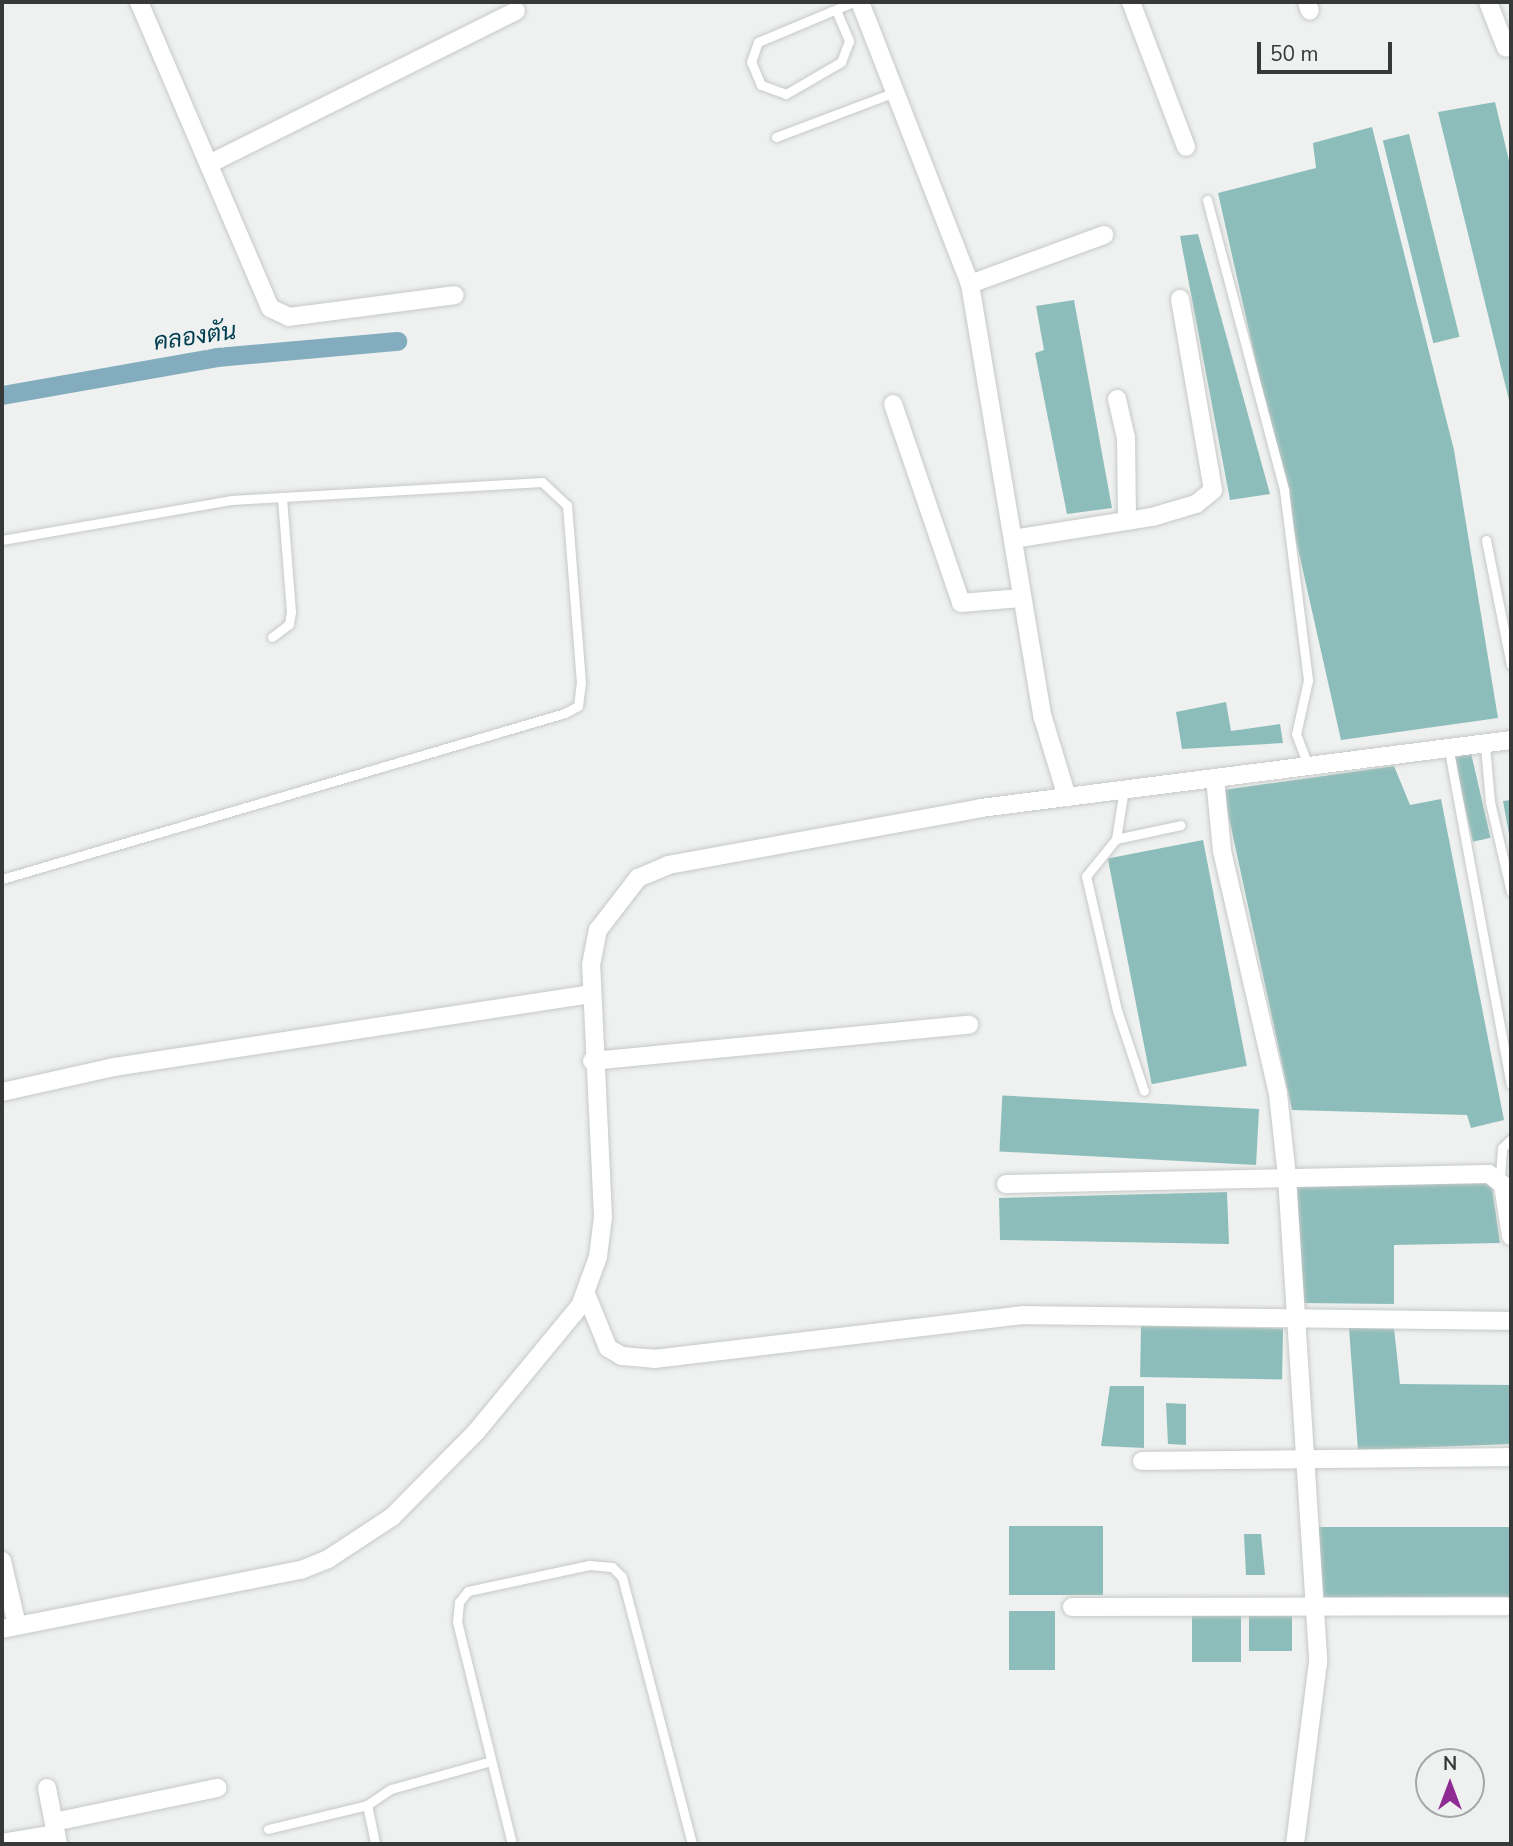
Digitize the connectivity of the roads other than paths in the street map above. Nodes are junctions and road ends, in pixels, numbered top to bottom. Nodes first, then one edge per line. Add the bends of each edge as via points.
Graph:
1 (139, 2) edge
2 (853, 2) edge
3 (860, 2) edge
4 (1131, 2) edge
5 (1488, 2) edge
6 (836, 10) junction
7 (516, 11) dead end
8 (1506, 48) dead end
9 (895, 92) junction
10 (776, 137) dead end
11 (1186, 147) dead end
12 (209, 164) junction
13 (1207, 200) dead end
14 (1104, 235) dead end
15 (969, 282) junction
16 (456, 295) dead end
17 (1180, 299) dead end
18 (1117, 399) dead end
19 (893, 404) dead end
20 (282, 497) junction
21 (1127, 522) junction
22 (1013, 539) junction
23 (2, 540) edge
24 (1486, 540) dead end
25 (1021, 598) junction
26 (271, 637) dead end
27 (1511, 665) edge
28 (1511, 740) edge
29 (1485, 746) junction
30 (1449, 751) junction
31 (1309, 768) junction
32 (1215, 778) junction
33 (1124, 789) junction
34 (1067, 797) junction
35 (1181, 825) dead end
36 (1116, 839) junction
37 (2, 879) edge
38 (1511, 892) edge
39 (591, 994) junction
40 (969, 1025) dead end
41 (593, 1061) junction
42 (1511, 1084) edge
43 (2, 1091) edge
44 (1144, 1091) dead end
45 (1511, 1139) edge
46 (1287, 1177) junction
47 (1500, 1177) junction
48 (1006, 1184) dead end
49 (1511, 1236) edge
50 (586, 1294) junction
51 (1295, 1318) junction
52 (1511, 1321) edge
53 (1511, 1457) edge
54 (1304, 1460) junction
55 (1142, 1461) dead end
56 (2, 1561) edge
57 (1315, 1606) junction
58 (1506, 1606) dead end
59 (1072, 1607) dead end
60 (9, 1627) edge
61 (491, 1761) junction
62 (47, 1788) dead end
63 (217, 1788) dead end
64 (366, 1805) junction
65 (268, 1829) dead end
66 (56, 1834) edge
67 (2, 1843) edge
68 (375, 1844) edge
69 (512, 1844) edge
70 (692, 1844) edge
71 (1295, 1844) edge

1 - 12 street
2 - 6 lane
3 - 9 street
4 - 11 street
5 - 8 street
6 - 6 lane via 849,41 841,62 786,94 761,85 751,62 758,42
7 - 12 street
9 - 10 lane
9 - 15 street
12 - 16 street via 270,308 278,314
13 - 31 lane via 1284,490 1308,680 1296,734
14 - 15 street
15 - 22 street
17 - 21 street via 1213,490 1196,504
18 - 21 street via 1126,437
19 - 25 street via 961,603
20 - 23 lane via 161,509
20 - 26 lane via 291,611 289,624
20 - 37 lane via 552,486 567,505 578,706
21 - 22 street
22 - 25 street
24 - 27 lane
25 - 34 street via 1043,718
28 - 29 street
29 - 30 street
29 - 38 lane via 1490,802
30 - 31 street
30 - 42 lane
31 - 32 street
32 - 33 street
32 - 46 street via 1222,851 1278,1094
33 - 34 street
33 - 36 lane
34 - 39 street via 668,865 638,878 598,930
35 - 36 lane
36 - 44 lane via 1086,876 1116,1010
39 - 41 street
39 - 43 street via 114,1067
40 - 41 street
41 - 50 street via 603,1217
45 - 47 lane via 1502,1148
46 - 47 street
46 - 48 street
46 - 51 street
47 - 49 street
50 - 51 street via 608,1348 622,1356 654,1359 1022,1315
50 - 60 street via 476,1432 358,1542 301,1570
51 - 52 street
51 - 54 street
53 - 54 street
54 - 55 street
54 - 57 street
56 - 60 street
57 - 58 street
57 - 59 street
57 - 71 street via 1318,1662
61 - 64 lane via 391,1789
61 - 69 lane
61 - 70 lane via 457,1622 459,1602 468,1591 589,1565 612,1567 622,1577
62 - 66 street
63 - 66 street
64 - 65 lane
64 - 68 lane
66 - 67 street

